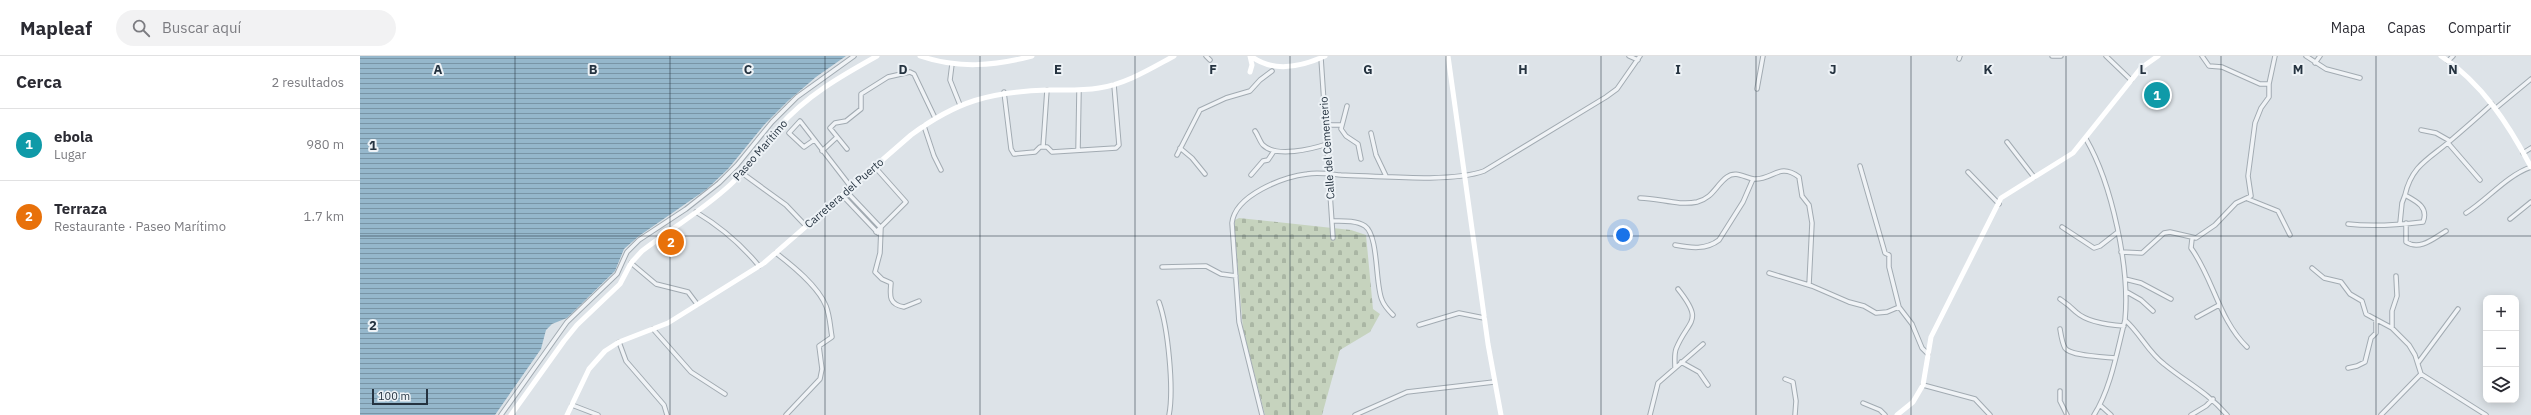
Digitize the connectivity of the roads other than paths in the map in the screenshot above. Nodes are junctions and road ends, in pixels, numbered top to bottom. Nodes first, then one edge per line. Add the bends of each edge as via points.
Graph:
1 (854, 56) edge
2 (877, 56) edge
3 (920, 56) edge
4 (1032, 56) edge
5 (1206, 56) edge
6 (1210, 56) edge
7 (1251, 56) edge
8 (1448, 56) edge
9 (1630, 56) edge
10 (1640, 56) edge
11 (1763, 56) edge
12 (2052, 56) edge
13 (2061, 56) edge
14 (2106, 56) edge
15 (2158, 56) edge
16 (2202, 56) edge
17 (2275, 56) edge
18 (2306, 56) edge
19 (2320, 56) edge
20 (2441, 56) edge
21 (2452, 56) edge
22 (1171, 57) edge
23 (1323, 57) edge
24 (1638, 60) junction
25 (2448, 61) junction
26 (2315, 62) junction
27 (952, 64) junction
28 (1272, 71) dead end
29 (1250, 72) dead end
30 (2360, 78) dead end
31 (2531, 79) edge
32 (2131, 80) junction
33 (2269, 84) junction
34 (1114, 85) junction
35 (1757, 89) dead end
36 (1047, 90) junction
37 (1080, 91) junction
38 (1004, 92) junction
39 (960, 105) junction
40 (1346, 106) dead end
41 (2494, 106) junction
42 (935, 118) junction
43 (1326, 125) junction
44 (1341, 125) junction
45 (924, 126) junction
46 (2422, 130) dead end
47 (1255, 131) dead end
48 (1371, 133) dead end
49 (836, 138) junction
50 (2086, 139) junction
51 (814, 140) junction
52 (2007, 142) dead end
53 (2449, 142) junction
54 (1327, 144) junction
55 (1043, 147) junction
56 (1180, 148) junction
57 (2531, 148) edge
58 (847, 149) dead end
59 (1078, 150) junction
60 (822, 151) junction
61 (1274, 151) junction
62 (2523, 153) junction
63 (1176, 155) dead end
64 (1361, 159) dead end
65 (874, 166) junction
66 (1860, 166) dead end
67 (2531, 167) edge
68 (941, 170) dead end
69 (1968, 172) dead end
70 (742, 173) junction
71 (1204, 174) dead end
72 (1329, 174) junction
73 (1251, 175) dead end
74 (1465, 175) junction
75 (1386, 176) junction
76 (2034, 177) junction
77 (1753, 179) junction
78 (2480, 180) dead end
79 (851, 186) junction
80 (844, 193) junction
81 (2405, 195) junction
82 (1640, 198) dead end
83 (2248, 199) junction
84 (2531, 202) edge
85 (1999, 204) junction
86 (696, 212) junction
87 (2466, 214) dead end
88 (2510, 219) dead end
89 (1332, 221) junction
90 (2400, 223) junction
91 (2406, 223) junction
92 (2348, 224) dead end
93 (806, 226) junction
94 (2062, 227) dead end
95 (881, 228) junction
96 (2446, 231) dead end
97 (876, 232) junction
98 (2118, 232) junction
99 (880, 235) junction
100 (2290, 235) dead end
101 (1333, 238) dead end
102 (2192, 239) junction
103 (1675, 245) dead end
104 (2121, 252) junction
105 (776, 253) junction
106 (631, 263) junction
107 (759, 266) junction
108 (1162, 267) dead end
109 (2312, 268) dead end
110 (1769, 273) dead end
111 (1236, 276) junction
112 (2396, 276) dead end
113 (2125, 279) junction
114 (1809, 285) junction
115 (1678, 289) dead end
116 (2127, 292) junction
117 (2060, 299) dead end
118 (2171, 299) dead end
119 (919, 301) dead end
120 (1158, 302) dead end
121 (697, 304) junction
122 (2219, 305) junction
123 (1899, 307) junction
124 (2458, 309) dead end
125 (2153, 311) dead end
126 (1393, 315) dead end
127 (2196, 317) dead end
128 (1484, 318) junction
129 (2125, 320) junction
130 (2376, 320) junction
131 (1419, 325) dead end
132 (2124, 326) junction
133 (2392, 328) junction
134 (653, 329) junction
135 (2060, 329) dead end
136 (619, 342) junction
137 (1703, 344) dead end
138 (2247, 347) dead end
139 (1928, 354) junction
140 (2115, 358) junction
141 (1681, 362) junction
142 (2418, 363) junction
143 (1675, 368) junction
144 (2348, 368) dead end
145 (2421, 374) junction
146 (1785, 379) dead end
147 (1494, 382) junction
148 (1708, 385) dead end
149 (1924, 385) junction
150 (2060, 391) dead end
151 (725, 394) dead end
152 (2212, 399) junction
153 (1863, 403) dead end
154 (572, 405) junction
155 (2100, 405) junction
156 (668, 414) edge
157 (2479, 414) edge
158 (501, 415) edge
159 (511, 415) edge
160 (567, 415) edge
161 (598, 415) edge
162 (786, 415) edge
163 (1169, 415) edge
164 (1262, 415) edge
165 (1355, 415) edge
166 (1501, 415) edge
167 (1650, 415) edge
168 (1795, 415) edge
169 (1885, 415) edge
170 (1897, 415) edge
171 (1990, 415) edge
172 (2067, 415) edge
173 (2094, 415) edge
174 (2110, 415) edge
175 (2191, 415) edge
176 (2227, 415) edge
177 (2381, 415) edge
178 (2486, 415) edge

1 - 158 street via 797,97 719,183 631,248 617,274 567,322
2 - 70 main road, Paseo Marítimo via 813,95 778,128
3 - 27 main road
4 - 27 main road via 978,66
5 - 6 street via 1210,60
7 - 23 main road via 1262,64 1276,67 1288,67
7 - 29 main road
8 - 74 main road
9 - 24 street
10 - 24 street
11 - 35 street
12 - 13 street
14 - 32 street
15 - 32 main road via 2146,63
16 - 33 street via 2209,66 2222,67 2260,84
17 - 33 street
18 - 26 street
19 - 26 street
20 - 25 main road
21 - 25 street
22 - 34 main road, Carretera del Puerto
23 - 43 street, Calle del Cementerio
24 - 74 street via 1617,89 1606,97 1499,163 1475,174
25 - 41 main road
26 - 30 street via 2326,69
27 - 39 street via 950,80
28 - 56 street via 1250,92 1226,98 1200,110
31 - 41 street
32 - 50 main road
33 - 83 street via 2270,97 2261,108 2255,123 2248,176 2251,196
34 - 37 main road, Carretera del Puerto
34 - 59 street via 1118,147
36 - 37 main road, Carretera del Puerto
36 - 38 main road, Carretera del Puerto
36 - 55 street
37 - 59 street
38 - 39 main road, Carretera del Puerto
38 - 55 street via 1012,152 1035,152
39 - 42 main road, Carretera del Puerto
40 - 44 street
41 - 53 street
41 - 62 main road
42 - 45 main road, Carretera del Puerto
42 - 49 street via 916,76 910,72 888,77 861,94 861,109 846,121 830,128
43 - 44 street
43 - 54 street, Calle del Cementerio
44 - 64 street via 1346,136 1358,144
45 - 65 main road, Carretera del Puerto
45 - 68 street
46 - 53 street via 2436,133
47 - 61 street via 1264,146
48 - 75 street via 1376,155
49 - 58 street
49 - 60 street
50 - 76 main road via 2069,157
50 - 98 street via 2099,168
51 - 51 street via 804,147 789,134 800,121
51 - 60 street
52 - 76 street
53 - 78 street
53 - 81 street via 2424,159 2413,175
54 - 61 street via 1302,151
54 - 72 street, Calle del Cementerio
55 - 59 street via 1052,152
56 - 63 street
56 - 71 street via 1192,158
57 - 62 street
60 - 79 street
61 - 73 street
62 - 67 main road
65 - 79 main road, Carretera del Puerto
65 - 95 street via 906,202
66 - 123 street via 1883,246 1889,255 1889,267
67 - 87 street via 2517,172 2485,201
69 - 85 street
70 - 86 main road, Paseo Marítimo
70 - 93 street via 786,204
72 - 75 street
72 - 89 street, Calle del Cementerio
72 - 111 street via 1309,173 1280,181 1253,194 1241,205 1235,212 1232,223
74 - 75 street
74 - 128 main road
76 - 85 main road via 2006,194
77 - 82 street via 1732,174 1715,192 1700,201 1679,204
77 - 103 street via 1743,202 1720,240 1702,247
77 - 114 street via 1764,178 1780,171 1793,172 1799,178 1802,196 1809,205 1812,223
79 - 80 main road, Carretera del Puerto
80 - 93 main road, Carretera del Puerto
80 - 95 street
80 - 97 street
81 - 90 street
81 - 91 street via 2422,206 2425,212 2423,222
83 - 100 street via 2278,211
83 - 102 street via 2236,203 2214,225
84 - 88 street
85 - 139 main road via 1935,327
86 - 106 main road, Paseo Marítimo via 650,245
86 - 107 street via 741,245
89 - 101 street, Calle del Cementerio
89 - 126 street via 1364,225 1369,231 1378,265 1382,300
90 - 91 street
90 - 92 street via 2374,227
91 - 96 street via 2406,242 2412,245 2422,245
93 - 105 main road, Carretera del Puerto
94 - 98 street via 2094,248
95 - 97 street
95 - 99 street
97 - 99 street
98 - 104 street
99 - 119 street via 880,253 875,272 891,283 891,300 904,307
102 - 104 street via 2170,232 2159,237 2142,253
102 - 122 street via 2191,248 2202,263
104 - 113 street
105 - 107 main road, Carretera del Puerto
105 - 162 street via 806,279 823,301 830,319 832,337 820,346 820,379
106 - 121 street via 656,284 688,292
106 - 159 main road, Paseo Marítimo via 620,284 577,325
107 - 121 main road, Carretera del Puerto
108 - 111 street via 1206,266 1221,274
109 - 130 street via 2324,278 2341,282 2350,294 2362,301 2366,314
110 - 114 street
111 - 164 street via 1240,333
112 - 133 street via 2397,296 2392,311
113 - 116 street
113 - 118 street via 2141,283
114 - 123 street via 1876,313
115 - 143 street via 1689,302 1693,313 1691,324 1676,348
116 - 125 street
116 - 129 street
117 - 132 street via 2069,303 2074,311 2081,315 2102,323
120 - 163 street via 1166,323
121 - 134 main road, Carretera del Puerto via 677,318
122 - 127 street
122 - 138 street via 2239,340
123 - 139 street via 1912,324 1922,348
124 - 142 street
128 - 131 street via 1459,313
128 - 147 main road
129 - 132 street
129 - 152 street via 2164,364
130 - 133 street
130 - 144 street via 2376,333 2371,338 2365,362
132 - 140 street
133 - 142 street via 2409,345
134 - 136 main road, Carretera del Puerto
134 - 151 street via 691,372
135 - 140 street via 2065,349 2068,351
136 - 154 main road, Carretera del Puerto via 605,351 589,369
136 - 156 street via 626,360 664,405
137 - 141 street
139 - 149 main road
140 - 155 street
141 - 143 street
141 - 148 street via 1699,372
142 - 145 street
143 - 167 street via 1658,383
145 - 157 street
145 - 177 street
146 - 168 street via 1794,382
147 - 165 street via 1407,392
147 - 166 main road
149 - 170 main road via 1913,402
149 - 171 street via 1975,399
150 - 172 street via 2060,401
152 - 175 street
152 - 176 street
153 - 169 street
154 - 160 main road, Carretera del Puerto
154 - 161 street
155 - 173 street
155 - 174 street
157 - 178 street

